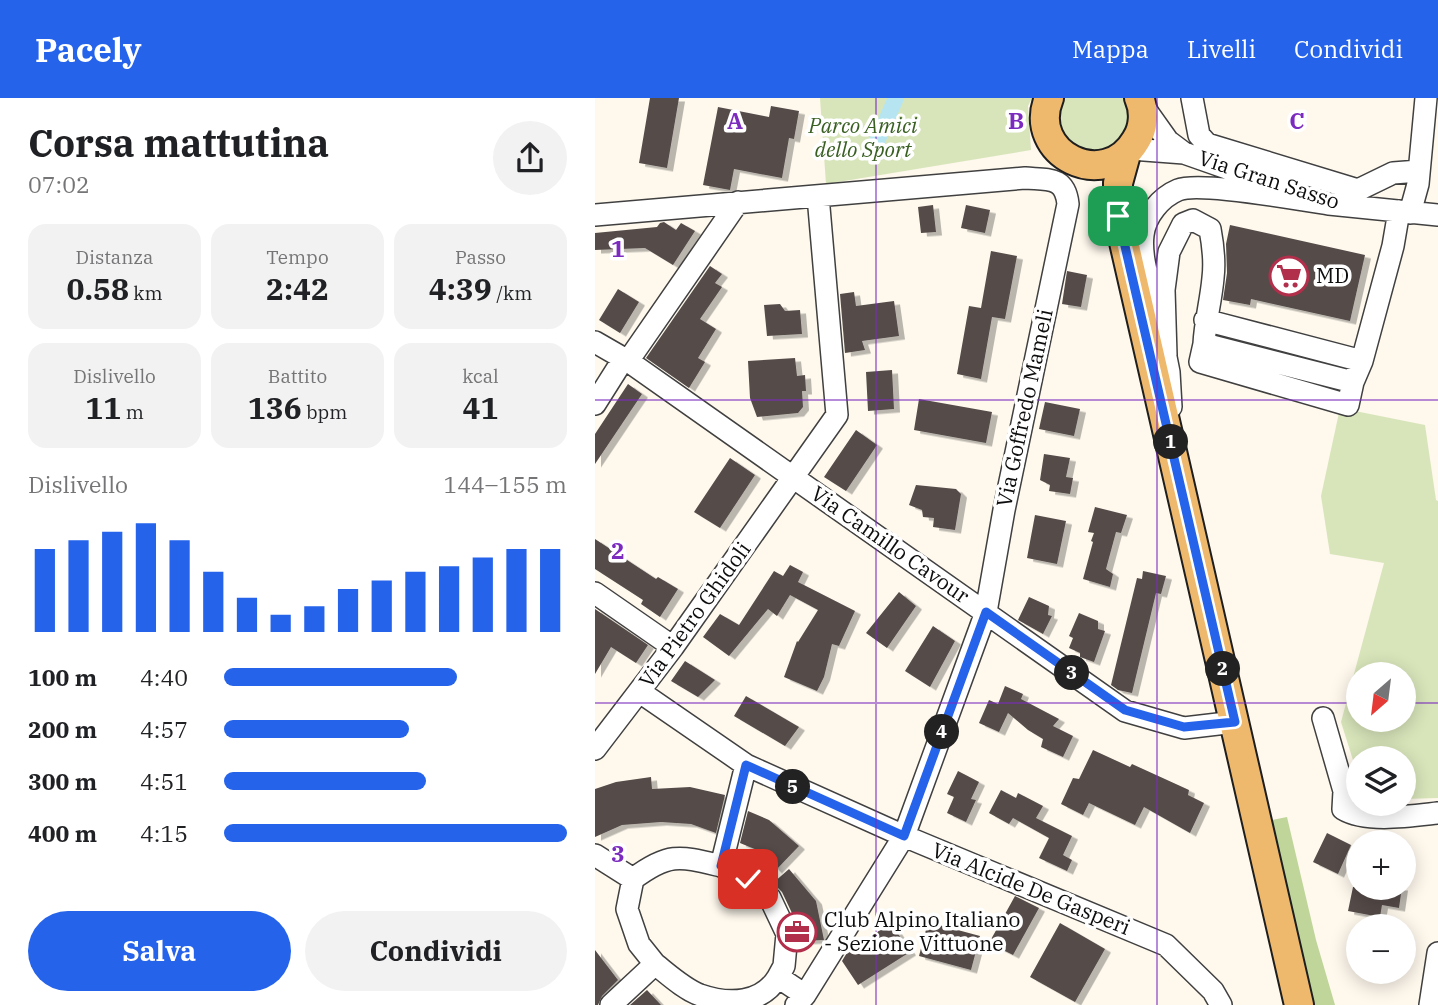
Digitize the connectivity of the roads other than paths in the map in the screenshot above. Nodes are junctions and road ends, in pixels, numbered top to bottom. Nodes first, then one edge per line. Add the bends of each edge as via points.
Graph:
1 (1049, 98) edge
2 (1192, 98) edge
3 (1426, 98) edge
4 (1141, 100) edge
5 (1128, 151) junction
6 (1184, 153) junction
7 (1077, 163) junction
8 (1419, 171) junction
9 (818, 196) junction
10 (738, 202) junction
11 (1329, 204) junction
12 (1404, 212) junction
13 (595, 215) edge
14 (1438, 215) edge
15 (1118, 216) junction
16 (1205, 320) junction
17 (595, 342) edge
18 (1165, 355) junction
19 (626, 360) junction
20 (1362, 361) junction
21 (595, 404) edge
22 (1173, 451) junction
23 (793, 478) junction
24 (595, 593) edge
25 (986, 612) junction
26 (673, 647) junction
27 (640, 692) junction
28 (1323, 718) dead end
29 (1235, 722) junction
30 (595, 749) edge
31 (746, 765) junction
32 (1438, 813) edge
33 (904, 836) junction
34 (595, 855) edge
35 (721, 866) junction
36 (633, 879) junction
37 (1438, 953) edge
38 (655, 964) junction
39 (778, 977) junction
40 (801, 1000) edge
41 (611, 1005) edge
42 (1221, 1005) edge
43 (1299, 1005) edge
44 (1430, 1005) edge

1 - 7 main road via 1047,131 1058,150
2 - 8 street via 1199,135 1207,144 1358,190 1393,173
3 - 8 street
4 - 5 main road via 1140,135
4 - 6 street, Via Gran Sasso via 1168,141
5 - 6 street, Via Gran Sasso
5 - 7 main road via 1102,165
5 - 15 main road via 1118,183
6 - 11 street, Via Gran Sasso
7 - 15 main road via 1098,184
8 - 12 street
9 - 10 street
9 - 23 street, Via Pietro Ghidoli via 837,415
9 - 25 street, Via Goffredo Mameli via 1025,178 1050,180 1066,191 1067,205
10 - 13 street
10 - 19 street
11 - 12 street, Via Gran Sasso
11 - 18 street via 1205,187 1180,188 1166,196 1143,234
12 - 14 street, Via Gran Sasso
12 - 20 street
15 - 22 main road
16 - 18 street via 1213,251 1210,229 1193,220 1184,224 1169,252 1164,290
16 - 20 street
16 - 20 street via 1204,344 1353,382
17 - 19 street, Via Camillo Cavour
18 - 22 street
19 - 21 street
19 - 23 street, Via Camillo Cavour
22 - 29 main road
23 - 25 street, Via Camillo Cavour
23 - 26 street, Via Pietro Ghidoli
24 - 26 street
25 - 29 street, Via Camillo Cavour via 1125,710 1184,727
25 - 33 street, Via Goffredo Mameli
26 - 27 street, Via Pietro Ghidoli
27 - 30 street, Via Pietro Ghidoli
27 - 31 street, Via Alcide De Gasperi
28 - 32 street via 1344,791 1343,809 1353,815
29 - 43 main road
31 - 33 street, Via Alcide De Gasperi
31 - 35 street
33 - 40 street, Via Goffredo Mameli
33 - 42 street, Via Alcide De Gasperi via 1166,944
34 - 36 street
35 - 36 street via 682,857 655,863
35 - 39 street via 748,879 770,898 787,934 784,966
36 - 38 street via 627,909 639,944
37 - 44 street
38 - 39 street via 699,995 729,1001 771,990
38 - 41 street
39 - 40 street

